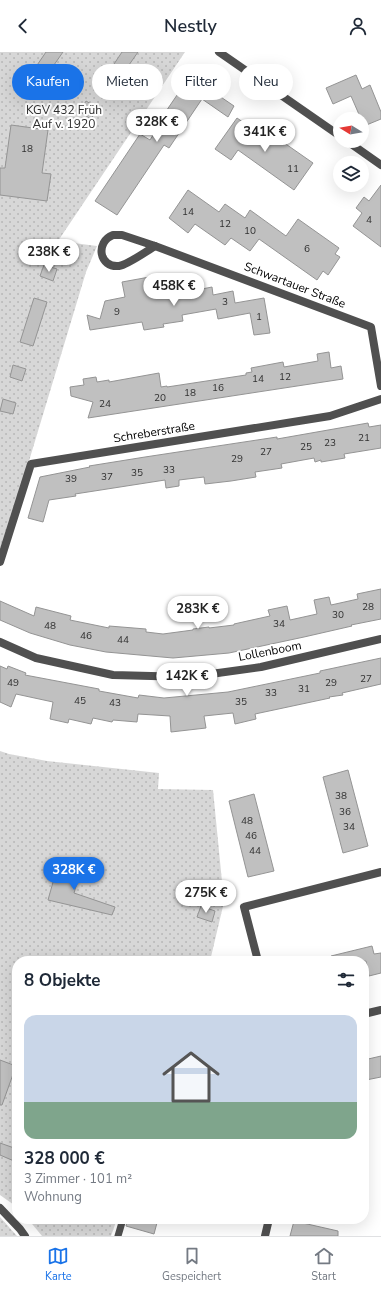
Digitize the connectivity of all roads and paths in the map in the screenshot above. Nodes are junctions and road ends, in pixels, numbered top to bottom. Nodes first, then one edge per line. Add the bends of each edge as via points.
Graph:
1 (219, 52) edge
2 (333, 131) edge
3 (357, 148) edge
4 (381, 165) edge
5 (155, 246) junction
6 (381, 386) edge
7 (381, 399) edge
8 (0, 562) edge
9 (381, 639) edge
10 (0, 642) edge
11 (381, 872) edge
12 (257, 956) edge
13 (381, 1010) edge
14 (369, 1013) edge
15 (0, 1208) edge
16 (12, 1221) edge
17 (15, 1224) edge
18 (122, 1224) edge
19 (268, 1224) edge
20 (25, 1236) edge
21 (118, 1236) edge
22 (265, 1236) edge

1 - 2 street
3 - 4 street
5 - 5 street, Schwartauer Straße via 122,235 113,235 103,242 101,250 106,261 118,266
5 - 6 street, Schwartauer Straße via 371,327
7 - 8 street, Schreberstraße via 330,416 31,464
9 - 10 street, Lollenboom via 261,667 189,677 113,675 36,658
11 - 12 street via 244,907
13 - 14 street
15 - 16 street
17 - 20 street
18 - 21 lane
19 - 22 street

